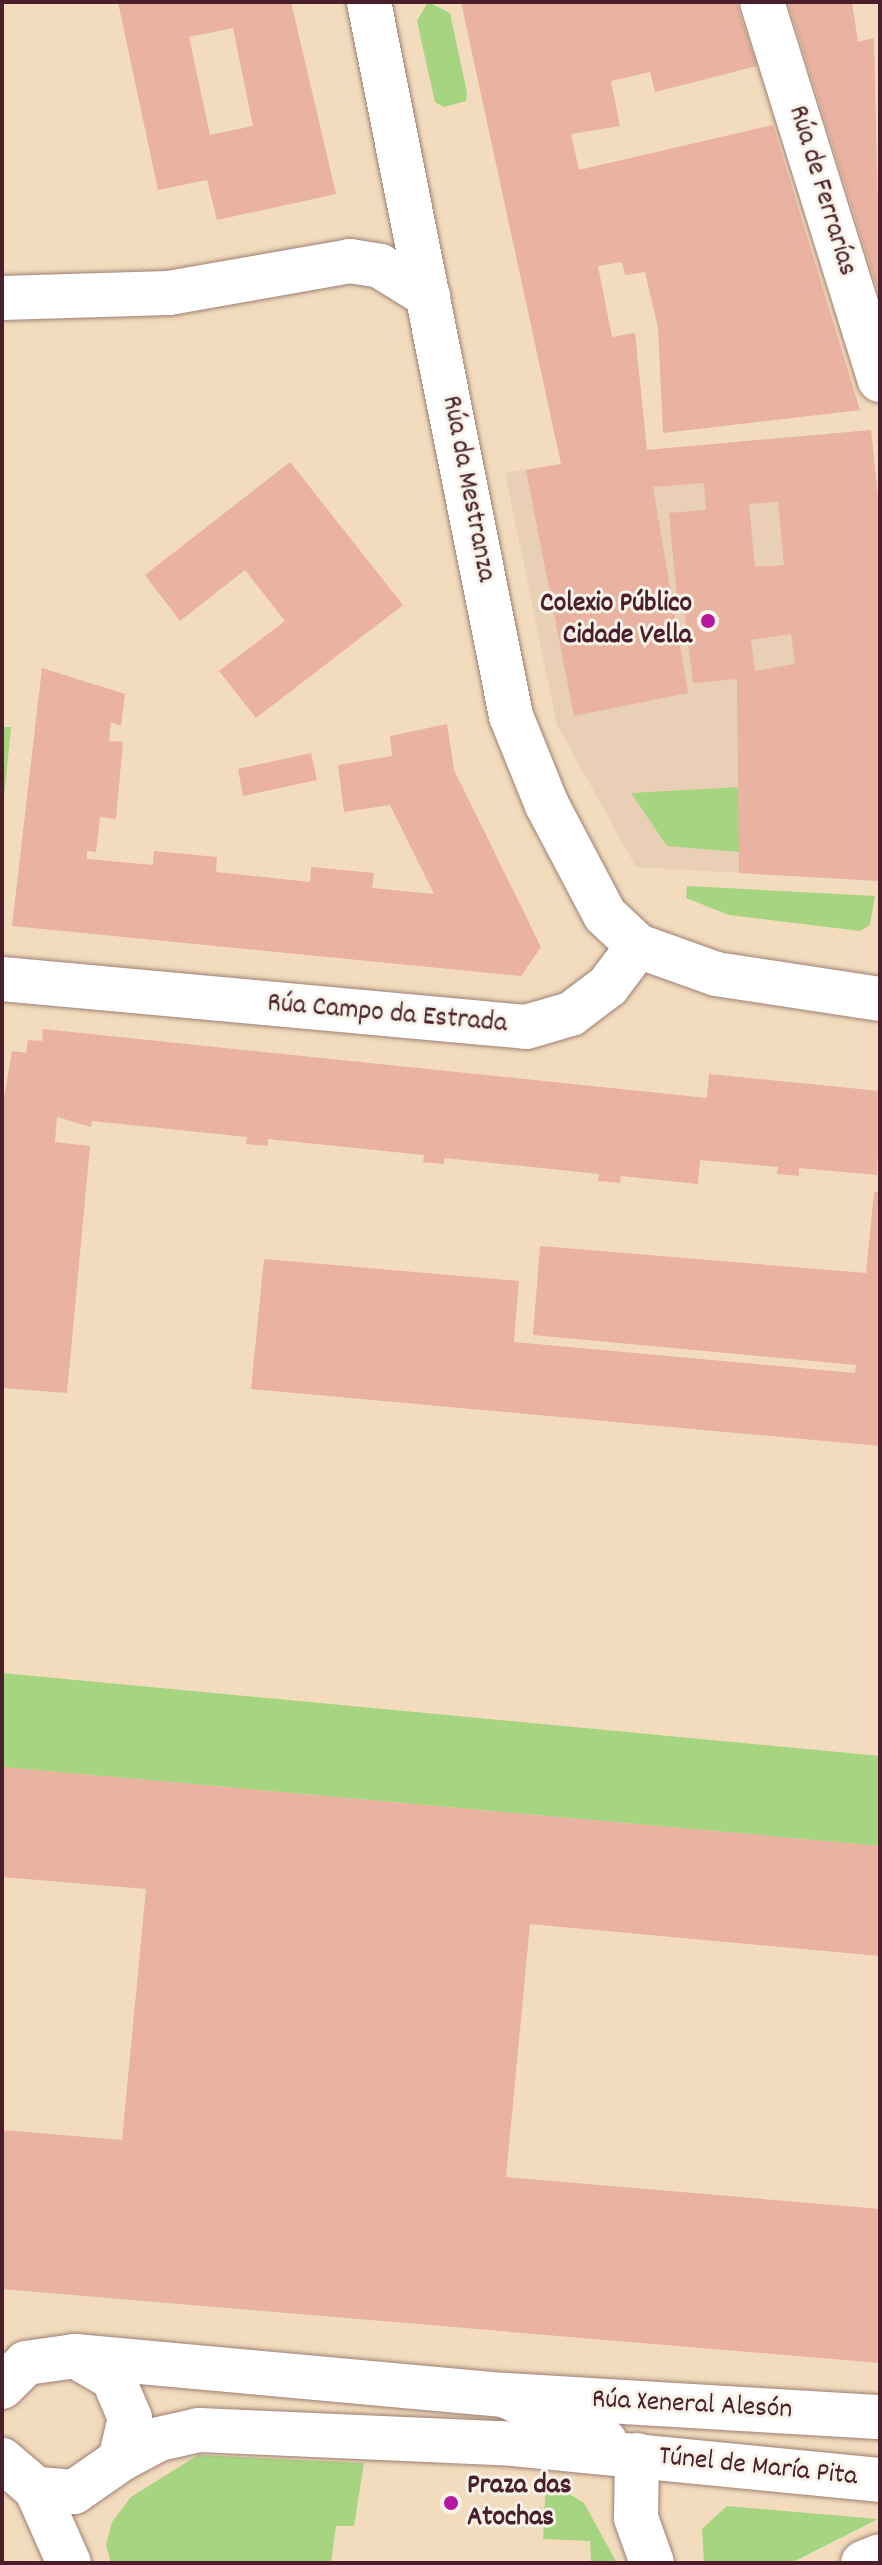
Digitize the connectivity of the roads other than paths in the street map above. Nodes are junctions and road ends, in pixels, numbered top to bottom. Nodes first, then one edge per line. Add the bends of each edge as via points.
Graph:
1 (369, 2) edge
2 (762, 2) edge
3 (428, 296) junction
4 (2, 298) edge
5 (877, 361) edge
6 (638, 946) junction
7 (2, 979) edge
8 (880, 999) edge
9 (2, 2351) edge
10 (60, 2356) junction
11 (2, 2387) edge
12 (504, 2395) junction
13 (880, 2417) edge
14 (637, 2455) junction
15 (2, 2460) edge
16 (120, 2460) junction
17 (880, 2480) edge
18 (36, 2489) junction
19 (880, 2556) edge
20 (69, 2563) edge
21 (652, 2563) edge
22 (863, 2563) edge

1 - 3 street, Rúa da Mestranza
2 - 5 street, Rúa de Ferrarías
3 - 4 street via 380,266 350,261 169,293
3 - 6 street, Rúa da Mestranza via 511,716 605,915
6 - 7 street, Rúa Campo da Estrada via 608,986 571,1014 526,1027
6 - 8 street via 716,974
9 - 10 street
10 - 11 street
10 - 12 street
10 - 16 street via 113,2378 124,2397 130,2418
12 - 13 street, Rúa Xeneral Alesón
12 - 14 street
14 - 16 street via 199,2430 159,2439
14 - 17 street, Túnel de María Pita
14 - 21 street via 636,2518
15 - 18 street
16 - 18 street via 92,2486
18 - 20 street
19 - 22 street

